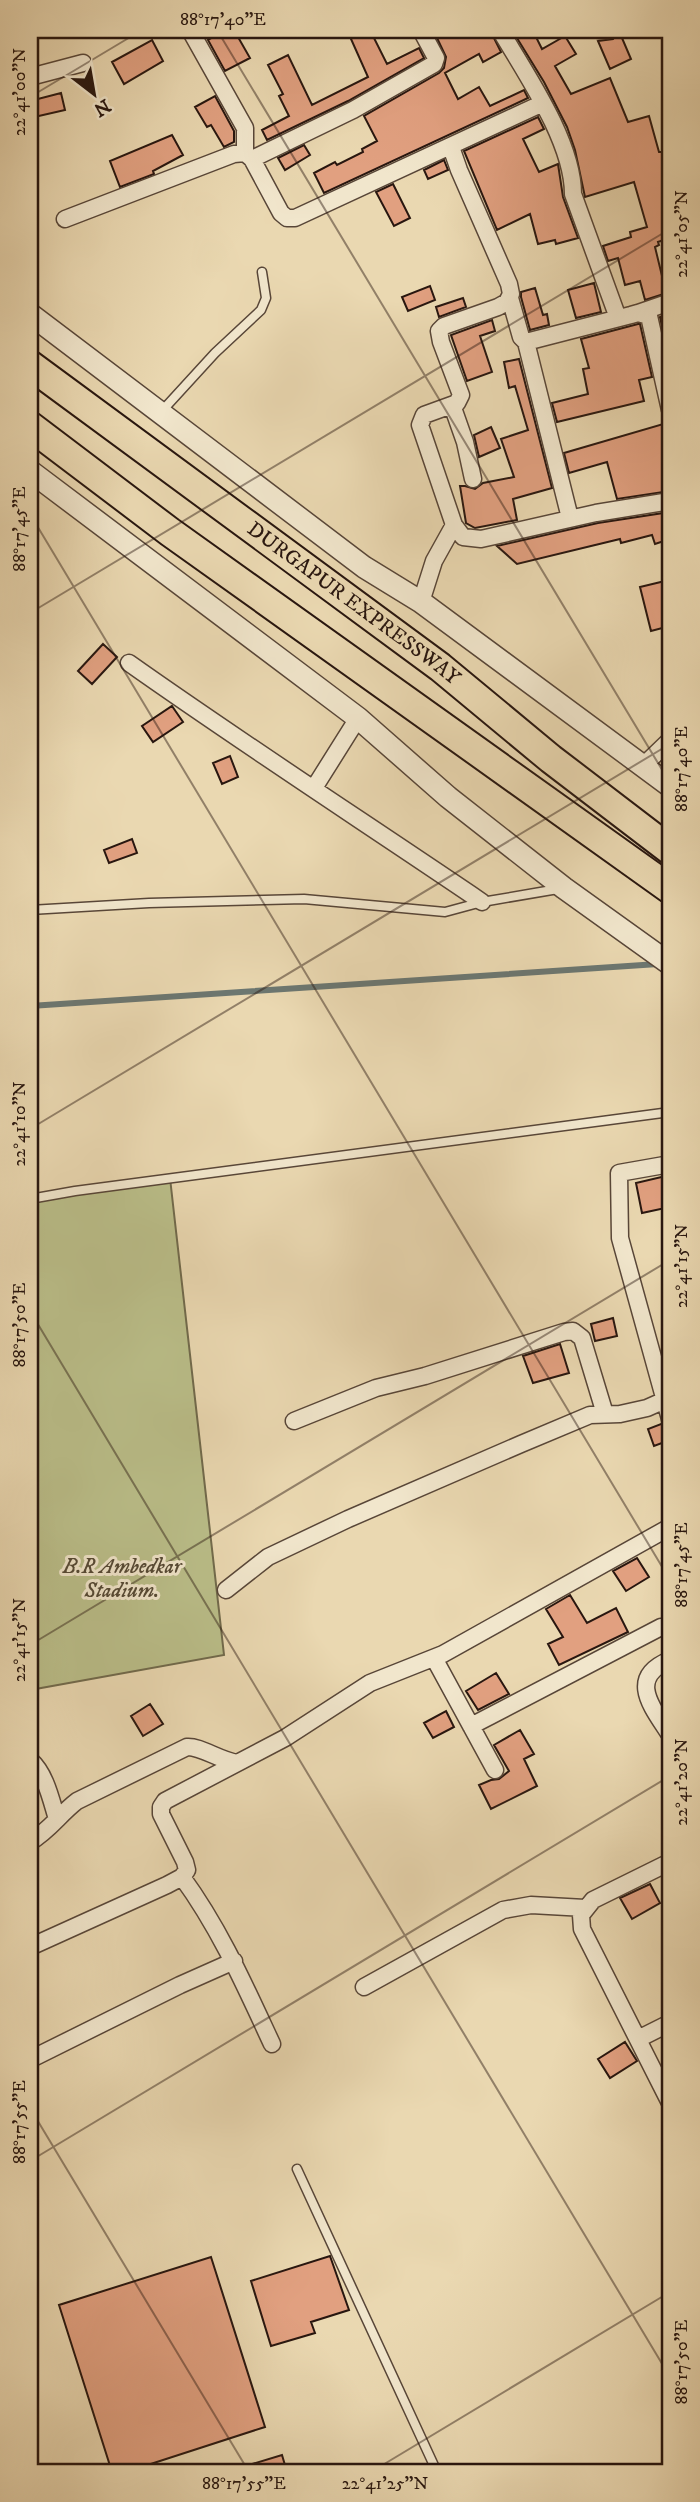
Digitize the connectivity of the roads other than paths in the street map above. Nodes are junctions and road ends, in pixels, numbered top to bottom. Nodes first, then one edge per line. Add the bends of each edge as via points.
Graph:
1 (190, 30) edge
2 (421, 30) edge
3 (500, 30) edge
4 (599, 30) edge
5 (608, 30) edge
6 (83, 63) dead end
7 (30, 77) edge
8 (543, 103) junction
9 (451, 147) junction
10 (249, 156) junction
11 (65, 219) dead end
12 (262, 271) dead end
13 (510, 298) junction
14 (670, 302) edge
15 (638, 313) junction
16 (30, 314) edge
17 (618, 318) junction
18 (526, 342) junction
19 (30, 365) edge
20 (452, 405) junction
21 (670, 410) edge
22 (160, 413) junction
23 (30, 426) edge
24 (30, 471) edge
25 (473, 480) dead end
26 (670, 501) edge
27 (570, 518) junction
28 (454, 525) junction
29 (422, 602) junction
30 (129, 663) dead end
31 (358, 718) junction
32 (670, 740) edge
33 (643, 766) junction
34 (670, 786) edge
35 (314, 788) junction
36 (670, 850) edge
37 (564, 888) junction
38 (670, 889) edge
39 (482, 902) junction
40 (30, 910) edge
41 (670, 964) edge
42 (670, 1112) edge
43 (670, 1164) edge
44 (30, 1199) edge
45 (665, 1400) junction
46 (605, 1414) junction
47 (670, 1419) edge
48 (295, 1421) dead end
49 (670, 1527) edge
50 (226, 1590) dead end
51 (661, 1627) dead end
52 (434, 1658) junction
53 (670, 1660) edge
54 (471, 1726) junction
55 (670, 1735) edge
56 (30, 1760) edge
57 (237, 1763) junction
58 (495, 1770) dead end
59 (57, 1819) junction
60 (30, 1842) edge
61 (670, 1862) edge
62 (182, 1877) junction
63 (585, 1908) junction
64 (30, 1947) edge
65 (234, 1961) junction
66 (364, 1987) dead end
67 (670, 2023) edge
68 (638, 2039) junction
69 (272, 2044) dead end
70 (31, 2059) edge
71 (670, 2103) edge
72 (297, 2169) dead end
73 (437, 2472) edge

1 - 10 street via 245,128
2 - 10 street via 436,58 434,64 354,110
3 - 8 street
4 - 5 street
6 - 7 street
8 - 9 street
8 - 17 street via 566,155 573,194
9 - 10 street via 295,218 281,213
9 - 13 street via 511,289
10 - 11 street via 234,154
12 - 22 lane via 266,298 261,310
13 - 18 street
13 - 20 street via 439,331 461,389 460,399
14 - 15 street
15 - 17 street
15 - 21 street via 651,321
16 - 22 street
17 - 18 street
18 - 27 street
19 - 36 highway, DURGAPUR EXPRESSWAY via 440,667 551,760
20 - 25 street
20 - 28 street via 424,415 420,425
22 - 29 street via 364,567
23 - 38 highway via 170,532
24 - 31 street
26 - 27 street
27 - 28 street via 476,540 463,537
28 - 29 street via 434,561
29 - 33 street
30 - 35 street
31 - 35 street
31 - 37 street via 448,797
32 - 33 street
33 - 34 street
35 - 39 street
37 - 39 lane
37 - 41 street
39 - 40 lane via 445,912 304,899
42 - 44 lane
43 - 45 street via 620,1173 620,1238
45 - 46 street via 640,1410
45 - 47 street
46 - 48 street via 582,1338 573,1331 376,1388
46 - 50 street via 590,1415 348,1519 268,1557
49 - 52 street
51 - 54 street
52 - 54 street
52 - 57 street via 370,1684
53 - 55 street via 648,1677 645,1690
54 - 58 street
56 - 59 street via 47,1788
57 - 59 street via 187,1747 77,1801
57 - 62 street via 161,1807 185,1862 187,1870
59 - 60 street
61 - 63 street
62 - 64 street
62 - 65 street
63 - 66 street via 531,1905 503,1910
63 - 68 street via 582,1929
65 - 69 street
65 - 70 street
67 - 68 street
68 - 71 street
72 - 73 lane

